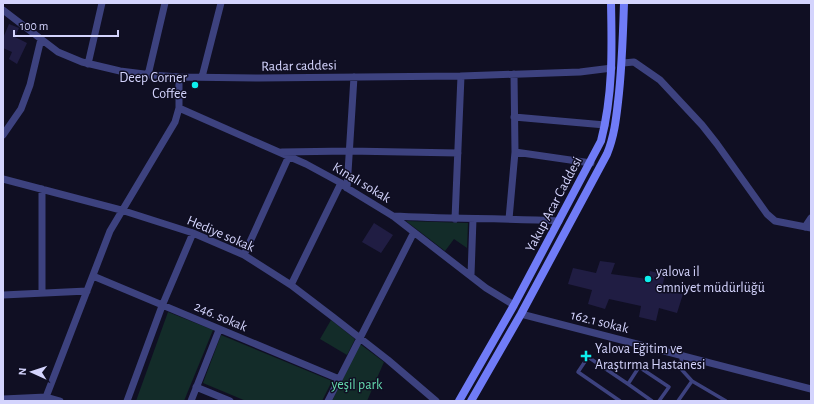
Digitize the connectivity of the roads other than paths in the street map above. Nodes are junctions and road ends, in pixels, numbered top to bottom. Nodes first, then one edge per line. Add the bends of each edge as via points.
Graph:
1 (102, 3) edge
2 (165, 3) edge
3 (221, 3) edge
4 (611, 3) edge
5 (624, 3) edge
6 (3, 10) edge
7 (41, 39) junction
8 (623, 63) junction
9 (88, 64) junction
10 (612, 68) junction
11 (514, 74) junction
12 (148, 75) junction
13 (461, 76) junction
14 (179, 77) junction
15 (202, 77) junction
16 (354, 77) junction
17 (179, 108) junction
18 (514, 117) junction
19 (606, 125) junction
20 (3, 135) edge
21 (349, 151) junction
22 (280, 152) junction
23 (515, 152) junction
24 (458, 153) junction
25 (289, 156) junction
26 (590, 162) junction
27 (3, 179) edge
28 (341, 183) junction
29 (347, 188) junction
30 (42, 189) junction
31 (121, 210) junction
32 (393, 216) junction
33 (811, 218) edge
34 (455, 219) junction
35 (473, 219) junction
36 (509, 219) junction
37 (559, 221) junction
38 (808, 227) edge
39 (414, 232) junction
40 (193, 233) junction
41 (244, 255) junction
42 (471, 275) junction
43 (93, 276) junction
44 (291, 285) junction
45 (87, 291) junction
46 (42, 293) junction
47 (3, 295) edge
48 (514, 305) junction
49 (162, 306) junction
50 (521, 314) junction
51 (219, 330) junction
52 (360, 338) junction
53 (681, 355) junction
54 (339, 379) junction
55 (692, 381) junction
56 (628, 384) junction
57 (196, 387) junction
58 (811, 389) edge
59 (46, 397) junction
60 (3, 399) edge
61 (32, 399) edge
62 (60, 401) edge
63 (127, 401) edge
64 (191, 401) edge
65 (230, 401) edge
66 (328, 401) edge
67 (436, 401) edge
68 (459, 401) edge
69 (471, 401) edge
70 (620, 401) edge
71 (652, 401) edge
72 (659, 401) edge
73 (678, 401) edge
74 (726, 401) edge

1 - 9 street
2 - 12 street
3 - 15 street
4 - 10 street, Yakup Acar Caddesi
5 - 8 street, Yakup Acar Caddesi
6 - 7 street, Radar caddesi
7 - 9 street, Radar caddesi via 58,52
7 - 20 street via 30,85 21,109
8 - 38 street via 634,62 660,80 702,125 767,214 775,221
8 - 50 street, Yakup Acar Caddesi via 612,142
9 - 12 street, Radar caddesi
10 - 11 street, Radar caddesi via 580,72
10 - 19 street, Yakup Acar Caddesi
11 - 13 street, Radar caddesi
11 - 18 street
12 - 14 street, Radar caddesi
13 - 16 street, Radar caddesi
13 - 24 street
14 - 15 street, Radar caddesi
14 - 17 street
15 - 16 street, Radar caddesi
16 - 21 street
17 - 22 street, Kınalı sokak
17 - 31 street via 175,122
18 - 19 street
18 - 23 street
19 - 26 street, Yakup Acar Caddesi
21 - 22 street
21 - 24 street
21 - 29 street
22 - 25 street, Kınalı sokak
23 - 26 street
23 - 36 street
24 - 34 street
25 - 28 street, Kınalı sokak
25 - 41 street
26 - 37 street, Yakup Acar Caddesi
27 - 30 street, Hediye sokak
28 - 29 street, Kınalı sokak
28 - 44 street
29 - 32 street, Kınalı sokak
30 - 31 street, Hediye sokak
30 - 46 street
31 - 40 street, Hediye sokak
31 - 43 street
32 - 34 street
32 - 39 street, Kınalı sokak
33 - 38 street
34 - 35 street
35 - 36 street
35 - 42 street
36 - 37 street
37 - 48 street, Yakup Acar Caddesi
39 - 42 street, Kınalı sokak
39 - 52 street
40 - 41 street, Hediye sokak
40 - 49 street
41 - 44 street, Hediye sokak
42 - 48 street, Kınalı sokak via 486,288
43 - 45 street
43 - 49 street, 246. sokak
44 - 52 street, Hediye sokak
45 - 46 street
45 - 59 street
46 - 47 street
48 - 68 street, Yakup Acar Caddesi
49 - 51 street, 246. sokak
49 - 63 street
50 - 53 street, 162.1 sokak
50 - 69 street, Yakup Acar Caddesi
51 - 54 street, 246. sokak
51 - 57 street
52 - 54 street
52 - 67 street, Hediye sokak
53 - 55 lane via 682,370
53 - 58 street, 162.1 sokak
54 - 66 street
55 - 73 lane
55 - 74 lane
56 - 70 lane via 588,357 578,372
56 - 71 lane
56 - 72 lane via 639,367 669,387
57 - 64 street
57 - 65 street
59 - 61 street
59 - 62 street
60 - 61 street

